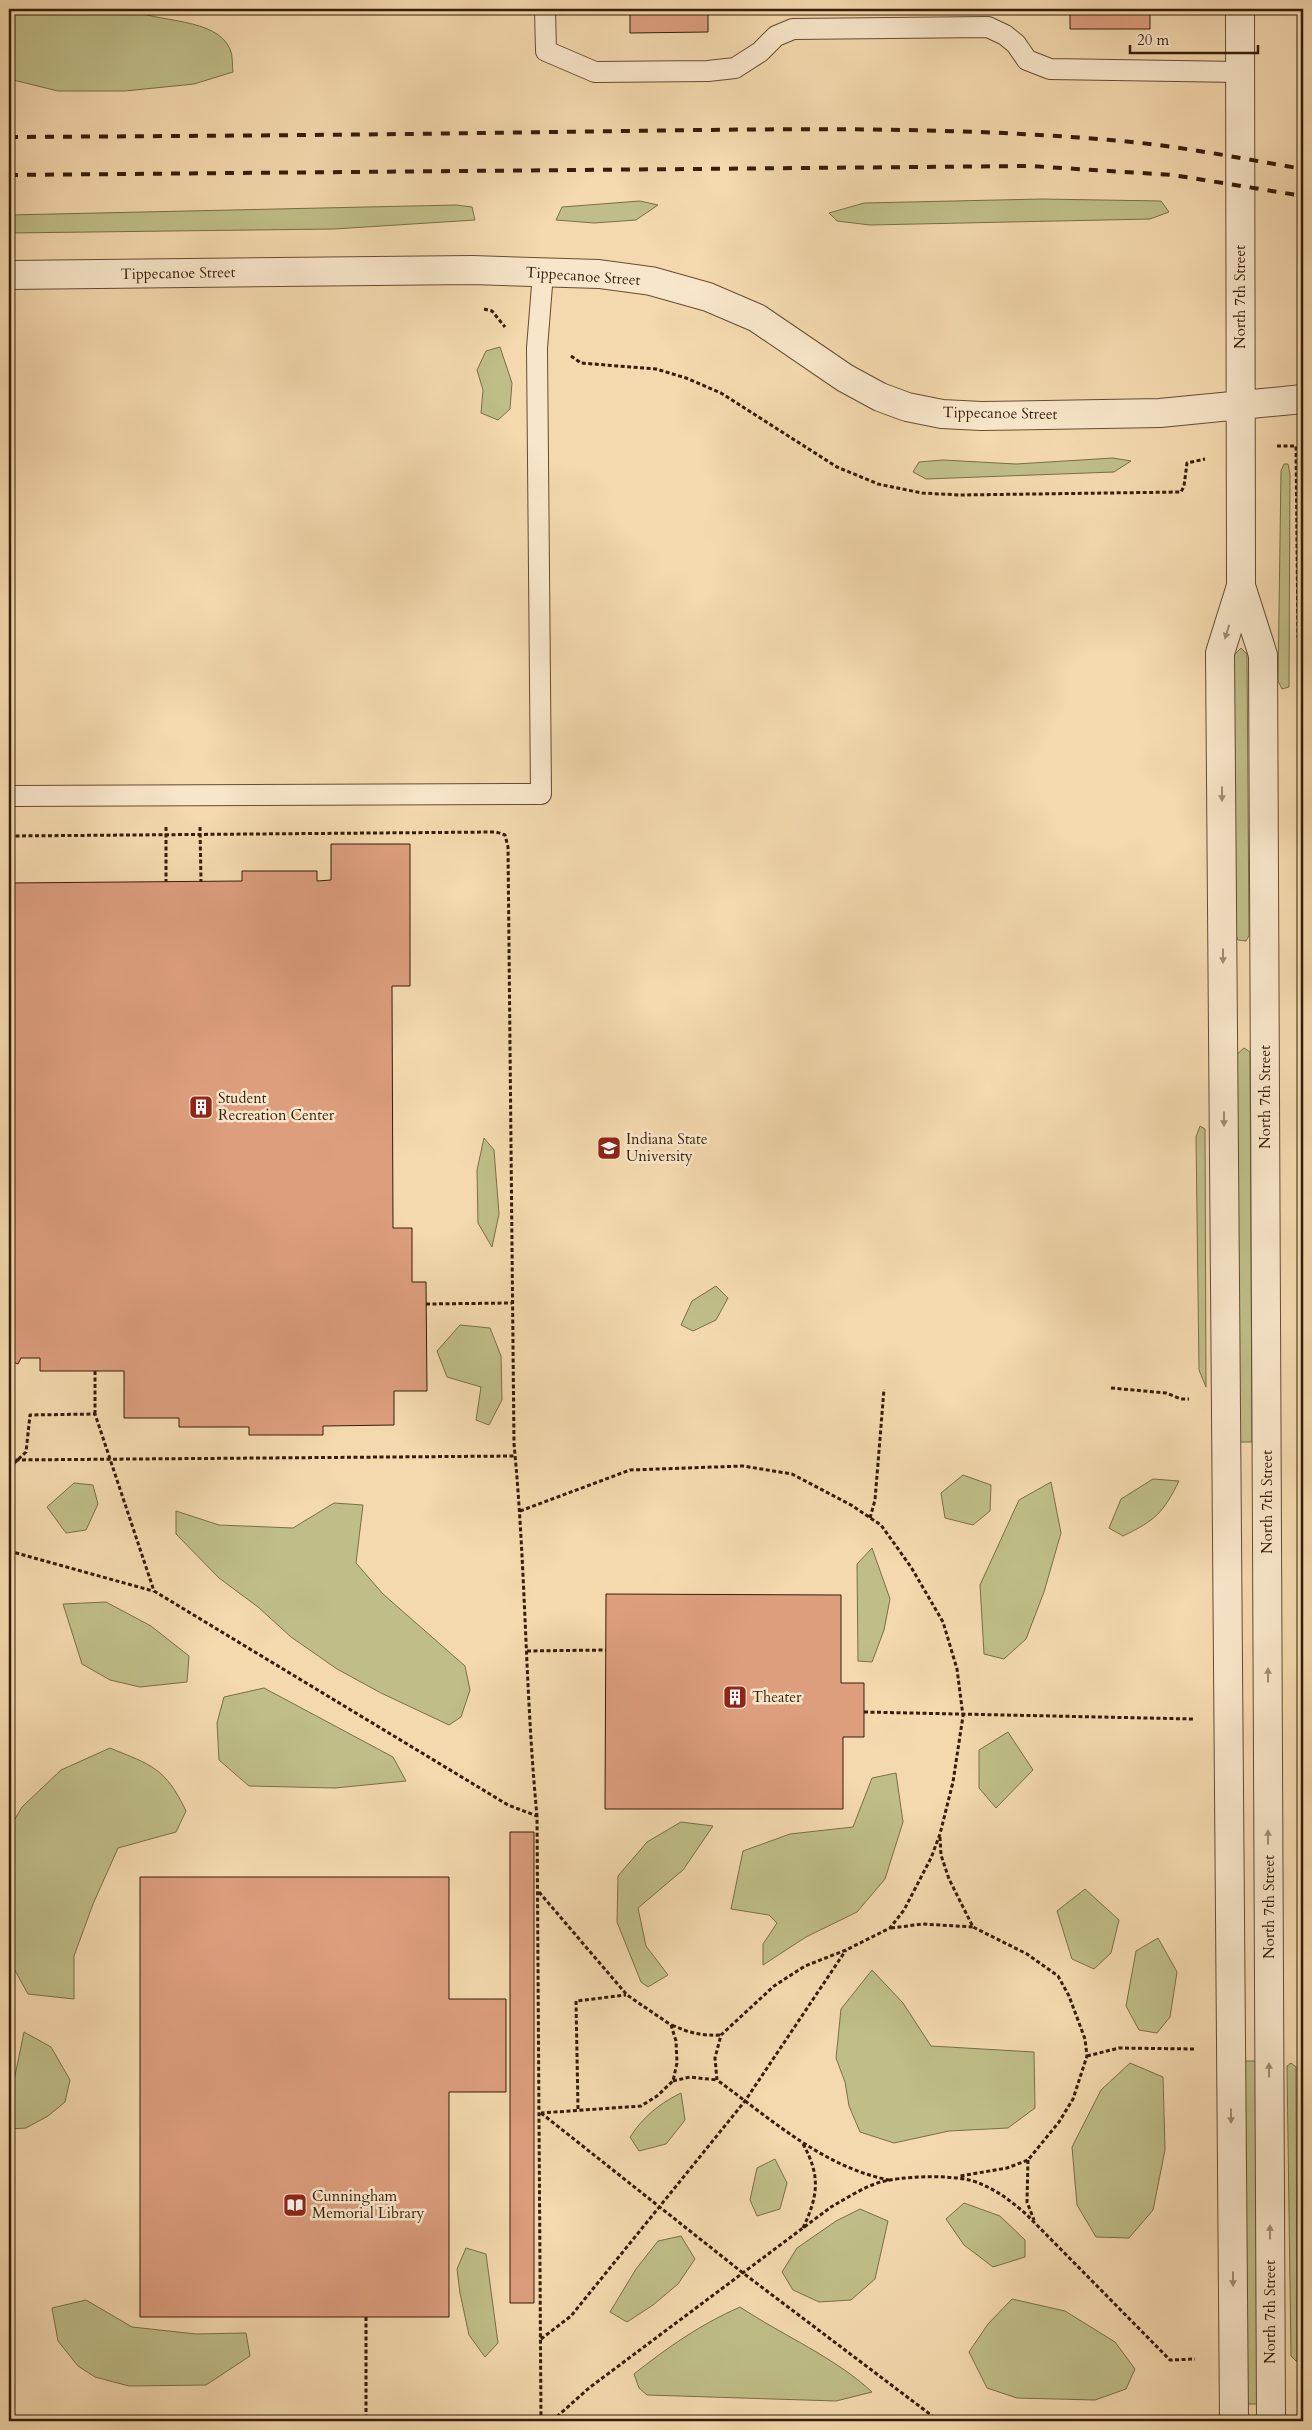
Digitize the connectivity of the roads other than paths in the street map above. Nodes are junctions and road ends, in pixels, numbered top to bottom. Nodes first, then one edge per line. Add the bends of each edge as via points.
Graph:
1 (546, 9) edge
2 (1240, 9) edge
3 (1240, 72) junction
4 (543, 273) junction
5 (9, 275) edge
6 (1303, 399) edge
7 (1241, 406) junction
8 (1241, 586) junction
9 (9, 796) edge
10 (1234, 2421) edge
11 (1271, 2421) edge

1 - 3 lane via 546,51 595,72 735,68 760,52 776,36 793,29 988,27 1011,40 1027,60 1050,69
2 - 3 street, North 7th Street
3 - 7 street, North 7th Street
4 - 5 street, Tippecanoe Street via 472,270
4 - 7 street, Tippecanoe Street via 599,274 651,281 708,297 757,318 845,378 880,397 907,407 942,414 1160,413
4 - 9 lane via 538,348 541,794
6 - 7 street, Tippecanoe Street
7 - 8 street, North 7th Street
8 -> 10 street, North 7th Street via 1220,653
11 -> 8 street, North 7th Street via 1263,656

